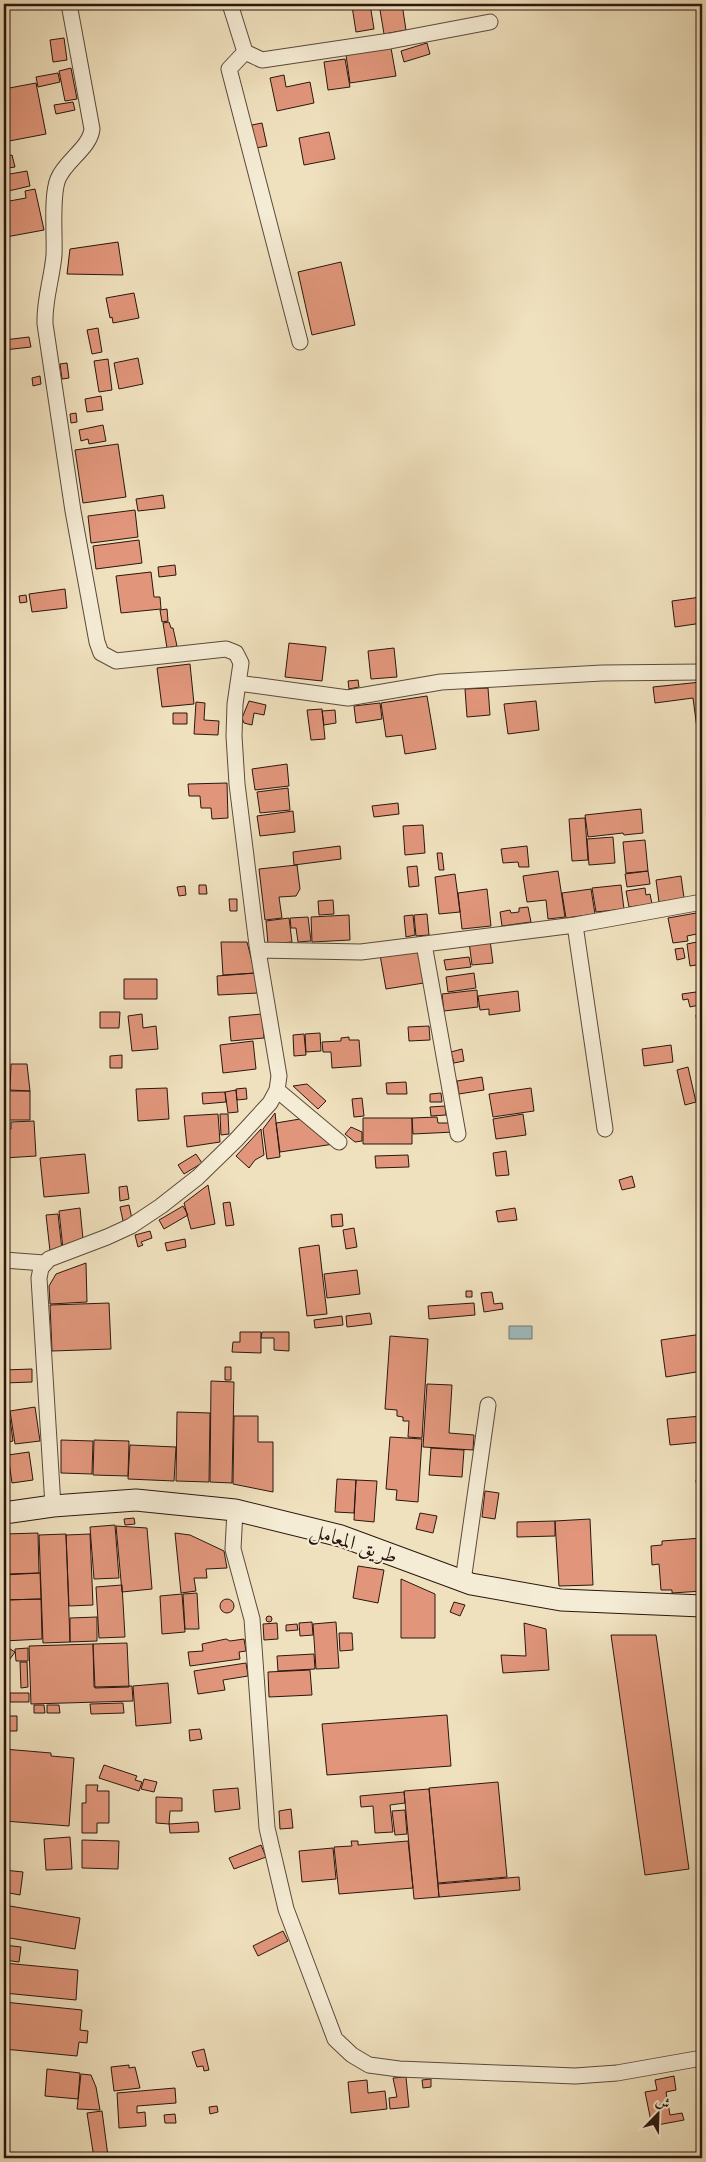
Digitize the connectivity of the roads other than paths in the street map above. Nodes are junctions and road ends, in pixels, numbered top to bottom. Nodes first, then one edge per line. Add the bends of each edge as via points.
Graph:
1 (69, 4) edge
2 (230, 4) edge
3 (490, 22) dead end
4 (245, 52) junction
5 (300, 342) dead end
6 (702, 672) edge
7 (238, 683) junction
8 (702, 902) edge
9 (575, 925) junction
10 (424, 944) junction
11 (258, 950) junction
12 (277, 1090) junction
13 (605, 1128) dead end
14 (458, 1134) dead end
15 (339, 1142) dead end
16 (4, 1260) edge
17 (44, 1262) junction
18 (488, 1405) dead end
19 (53, 1506) junction
20 (235, 1510) junction
21 (4, 1513) edge
22 (463, 1581) junction
23 (702, 1606) edge
24 (702, 2058) edge

1 - 7 street via 92,129 88,141 61,172 56,183 54,255 44,306 73,511 97,642 101,653 116,661 231,650 241,663
2 - 4 street
3 - 4 street via 262,60
4 - 5 street via 229,69
6 - 7 street via 602,673 441,682 348,698
7 - 11 street via 234,736 237,784
8 - 9 street
9 - 10 street
9 - 13 street
10 - 11 street via 361,952
10 - 14 street
11 - 12 street via 278,1069
12 - 15 street
12 - 17 street via 270,1103 236,1140 198,1177 161,1206 108,1237
16 - 17 street
17 - 19 street via 40,1278
18 - 22 street
19 - 20 main road, طريق المعامل via 136,1500
19 - 21 main road, طريق المعامل
20 - 22 main road, طريق المعامل via 341,1536
20 - 24 street via 233,1549 252,1619 267,1828 286,1909 335,2039 369,2065 399,2070 575,2076 617,2073
22 - 23 main road, طريق المعامل via 561,1600

